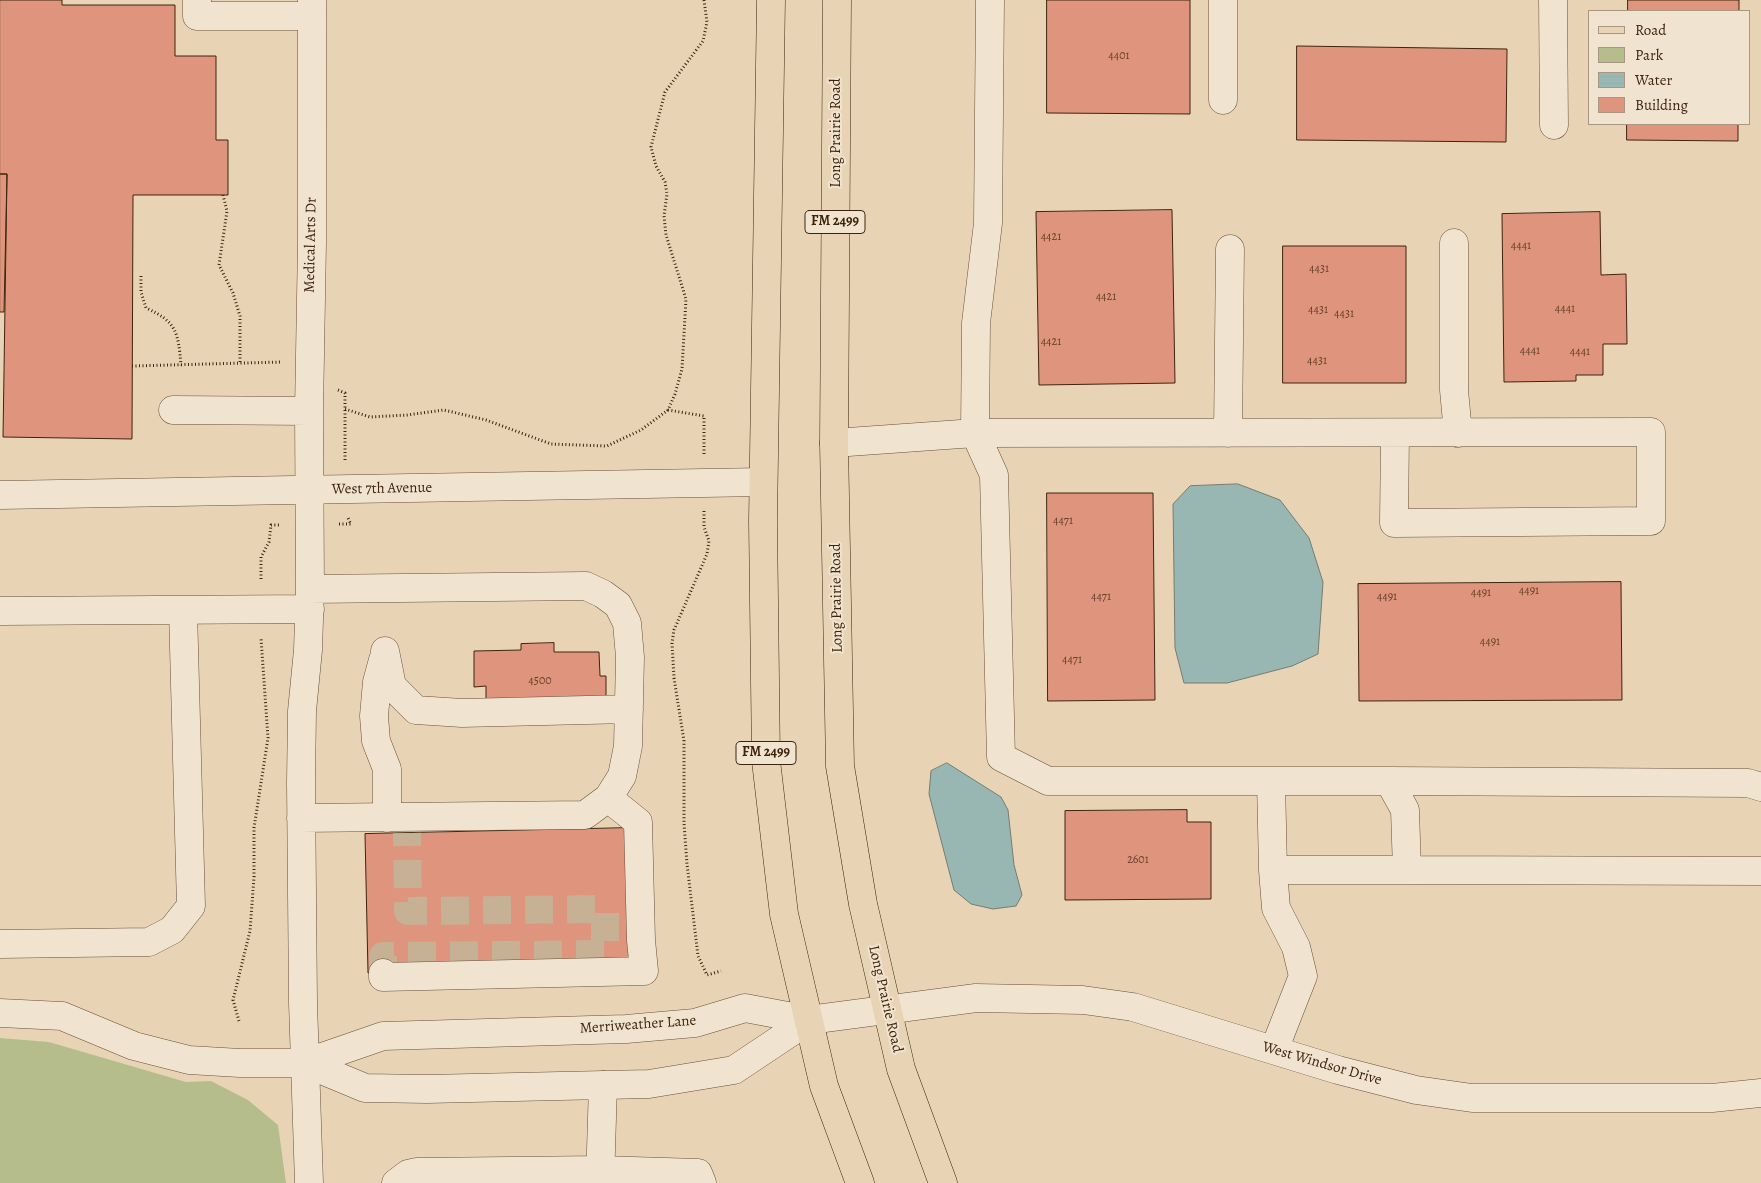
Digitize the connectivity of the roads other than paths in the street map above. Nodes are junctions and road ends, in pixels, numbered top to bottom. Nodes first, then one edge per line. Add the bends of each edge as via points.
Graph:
1 (197, 0) edge
2 (770, 0) edge
3 (836, 0) edge
4 (990, 0) edge
5 (1223, 0) edge
6 (1554, 0) edge
7 (312, 8) edge
8 (1223, 100) dead end
9 (1554, 126) dead end
10 (1454, 244) dead end
11 (1230, 248) dead end
12 (173, 410) dead end
13 (309, 411) junction
14 (1228, 433) junction
15 (1395, 433) junction
16 (1458, 433) junction
17 (975, 434) junction
18 (834, 443) junction
19 (763, 482) junction
20 (310, 490) junction
21 (0, 495) edge
22 (310, 599) junction
23 (183, 610) junction
24 (0, 611) edge
25 (628, 708) junction
26 (1389, 781) junction
27 (1271, 782) junction
28 (1761, 787) edge
29 (608, 798) junction
30 (301, 818) junction
31 (400, 823) junction
32 (1273, 870) junction
33 (1407, 870) junction
34 (1761, 872) edge
35 (0, 944) edge
36 (383, 974) dead end
37 (887, 1008) junction
38 (0, 1013) edge
39 (808, 1020) junction
40 (1274, 1050) junction
41 (305, 1063) junction
42 (603, 1085) junction
43 (1761, 1093) edge
44 (602, 1179) edge
45 (310, 1183) edge
46 (396, 1183) edge
47 (702, 1183) edge
48 (860, 1183) edge
49 (943, 1183) edge

1 - 7 street via 197,16
2 - 19 main road, FM 2499
3 - 18 main road, Long Prairie Road / FM 2499
4 - 17 street via 988,223 976,323
5 - 8 street
6 - 9 street
7 - 13 street, Medical Arts Dr
10 - 16 street via 1454,390
11 - 14 street
12 - 13 street
13 - 20 street, Medical Arts Dr
14 - 15 street
14 - 17 street
15 - 16 street
15 - 16 street via 1394,523 1651,521 1651,432
17 - 18 street
17 - 27 street via 994,476 1000,757 1048,782
18 - 37 main road, Long Prairie Road / FM 2499 via 840,766 863,904
19 - 20 street, West 7th Avenue
19 - 39 main road, FM 2499 via 766,761 784,914
20 - 21 street, West 7th Avenue
20 - 22 street, Medical Arts Dr
22 - 23 street via 260,609
22 - 25 street via 586,586 618,605 627,623 630,657
22 - 30 street, Medical Arts Dr via 302,711
23 - 24 street
23 - 35 street via 191,906 172,930 149,942
25 - 29 street via 628,746 622,776
25 - 31 street via 416,710 392,686 385,651 377,682 376,741 387,769
26 - 27 street
26 - 28 street via 1748,783
26 - 33 street via 1405,810
27 - 32 street
29 - 31 street via 585,815
29 - 36 street via 638,822 644,971 383,977
30 - 31 street
30 - 41 street, Medical Arts Dr
32 - 33 street
32 - 40 street via 1276,908 1296,947 1303,976
33 - 34 street
37 - 39 street, West Windsor Drive
37 - 40 street, West Windsor Drive via 976,998 1083,1000 1133,1007
37 - 49 main road, Long Prairie Road / FM 2499 via 901,1069
38 - 41 street, Merriweather Lane via 62,1016 134,1046 189,1060
39 - 41 street, Merriweather Lane via 745,1008 695,1023 626,1029 383,1036
39 - 42 street, Merriweather Lane via 734,1070 649,1084
39 - 48 main road, FM 2499 via 824,1086
40 - 43 street, West Windsor Drive via 1416,1090 1472,1098 1712,1098
41 - 42 street, Merriweather Lane via 365,1088 427,1090
41 - 45 street, Medical Arts Dr
42 - 44 street
44 - 46 street via 417,1172
44 - 47 street via 698,1172

